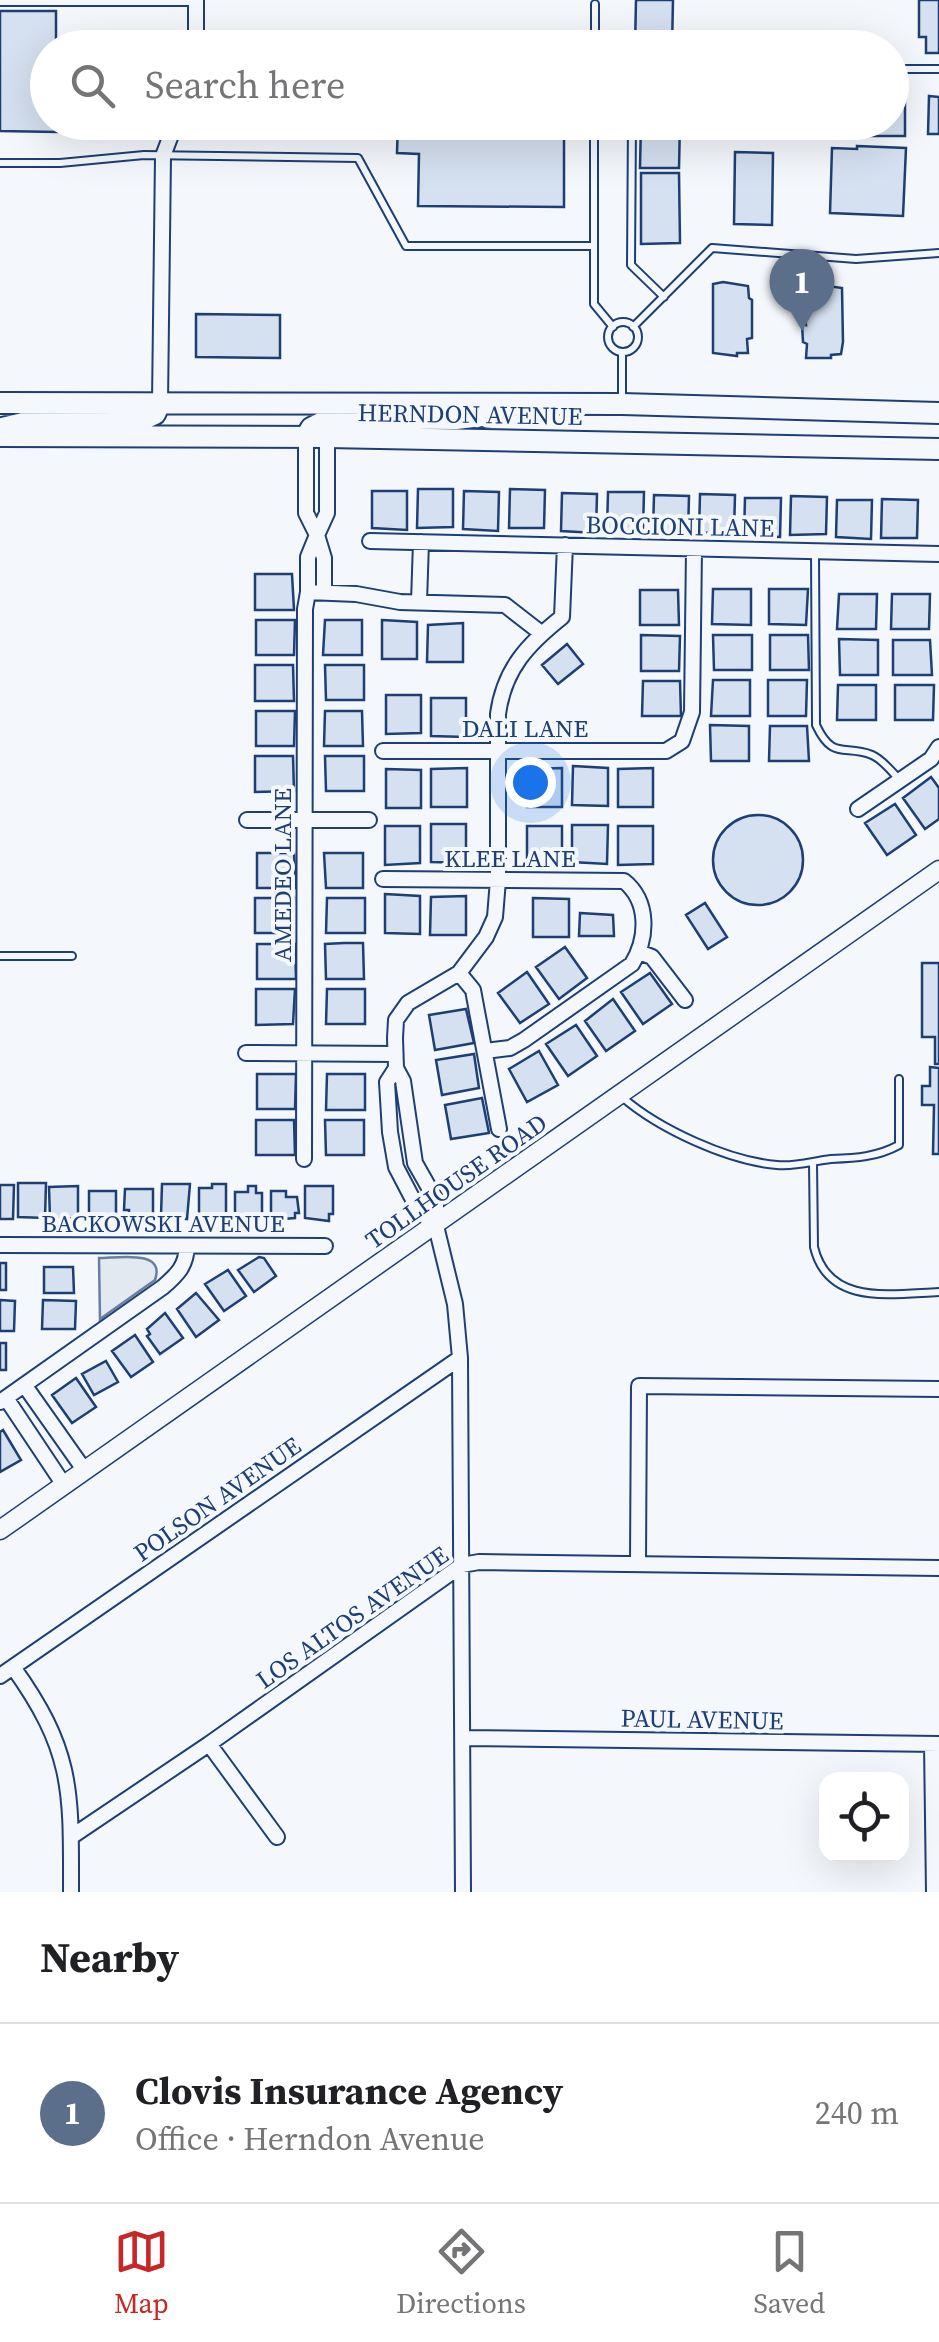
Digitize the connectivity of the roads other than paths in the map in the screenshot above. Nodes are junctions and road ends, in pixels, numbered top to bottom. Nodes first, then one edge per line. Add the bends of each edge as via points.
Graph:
1 (196, 1) edge
2 (0, 2) edge
3 (595, 4) dead end
4 (196, 30) edge
5 (595, 30) edge
6 (909, 69) edge
7 (939, 69) edge
8 (169, 140) edge
9 (594, 140) edge
10 (632, 140) edge
11 (163, 156) junction
12 (0, 162) edge
13 (594, 246) junction
14 (939, 252) edge
15 (664, 297) junction
16 (613, 326) junction
17 (633, 326) junction
18 (622, 352) junction
19 (0, 403) edge
20 (160, 403) junction
21 (572, 404) junction
22 (622, 404) junction
23 (939, 413) edge
24 (0, 428) edge
25 (0, 436) edge
26 (316, 437) junction
27 (939, 449) edge
28 (316, 535) junction
29 (370, 541) dead end
30 (421, 542) junction
31 (565, 546) junction
32 (694, 549) junction
33 (815, 552) junction
34 (939, 554) edge
35 (316, 592) junction
36 (420, 602) junction
37 (541, 633) junction
38 (939, 746) edge
39 (498, 750) junction
40 (383, 751) dead end
41 (900, 780) junction
42 (858, 809) dead end
43 (247, 820) dead end
44 (305, 820) junction
45 (368, 820) dead end
46 (939, 870) edge
47 (382, 879) dead end
48 (498, 880) junction
49 (639, 952) junction
50 (0, 956) edge
51 (72, 956) dead end
52 (459, 974) junction
53 (685, 1000) dead end
54 (485, 1050) junction
55 (246, 1053) dead end
56 (305, 1053) junction
57 (395, 1061) junction
58 (899, 1079) dead end
59 (621, 1096) junction
60 (407, 1119) junction
61 (389, 1120) junction
62 (499, 1129) dead end
63 (304, 1158) dead end
64 (813, 1162) junction
65 (436, 1226) junction
66 (0, 1245) edge
67 (187, 1246) junction
68 (325, 1246) dead end
69 (939, 1292) edge
70 (460, 1358) junction
71 (25, 1386) junction
72 (939, 1389) edge
73 (3, 1400) edge
74 (85, 1471) junction
75 (64, 1486) junction
76 (0, 1530) edge
77 (638, 1564) junction
78 (462, 1565) junction
79 (939, 1568) edge
80 (13, 1667) junction
81 (0, 1676) edge
82 (464, 1738) junction
83 (210, 1744) junction
84 (936, 1744) edge
85 (71, 1837) junction
86 (277, 1838) dead end
87 (71, 1892) edge
88 (463, 1892) edge
89 (934, 1892) edge

1 - 2 lane
1 - 4 street
3 - 5 lane
6 - 7 lane
8 - 11 street
9 - 13 lane
10 - 15 lane via 631,264
11 - 12 lane
11 - 13 lane via 358,158 406,246
11 - 20 street
13 - 16 lane via 594,304
14 - 15 lane via 856,259 712,248
15 - 17 lane
16 - 17 lane
16 - 18 lane via 608,340
17 - 18 lane via 638,342
18 - 22 lane
19 - 20 main road, HERNDON AVENUE
20 - 21 main road, HERNDON AVENUE
20 - 24 main road via 142,420 40,419
21 - 22 main road, HERNDON AVENUE
21 - 26 main road via 456,419 331,418 311,428
22 - 23 main road, HERNDON AVENUE
25 - 26 main road, HERNDON AVENUE
26 - 27 main road, HERNDON AVENUE
26 - 28 street, AMEDEO LANE via 306,513
26 - 28 street, AMEDEO LANE via 328,513
28 - 35 street, AMEDEO LANE via 308,557
29 - 30 street, BOCCIONI LANE
30 - 31 street, BOCCIONI LANE
30 - 36 street
31 - 32 street, BOCCIONI LANE
31 - 37 street via 565,608
32 - 33 street, BOCCIONI LANE
32 - 39 street, DALI LANE via 692,712 682,741 666,751
33 - 34 street, BOCCIONI LANE
33 - 41 lane via 816,725 836,751 876,756
35 - 36 street
35 - 44 street, AMEDEO LANE via 305,609
36 - 37 street via 506,604
37 - 39 street via 524,649 501,692
38 - 41 street
39 - 40 street, DALI LANE
39 - 48 street
41 - 42 street
43 - 44 street
44 - 45 street
44 - 56 street, AMEDEO LANE
46 - 59 street, TOLLHOUSE ROAD
47 - 48 street, KLEE LANE
48 - 49 street, KLEE LANE via 624,881 644,909
48 - 52 street via 495,916
49 - 53 street via 652,957
49 - 54 street via 632,964 524,1040
50 - 51 lane
52 - 54 street via 473,990
52 - 57 street via 408,1003 396,1020
54 - 62 street
55 - 56 street
56 - 57 street
56 - 63 street, AMEDEO LANE
57 - 60 street
57 - 61 street via 387,1082
58 - 64 lane via 899,1145
59 - 64 lane via 646,1117 744,1160
59 - 65 street, TOLLHOUSE ROAD
60 - 61 street
60 - 65 street via 416,1163 436,1200
61 - 65 street via 396,1166 419,1212
64 - 69 lane via 814,1247 834,1284 850,1292
65 - 70 street
65 - 74 street, TOLLHOUSE ROAD
66 - 67 street, BACKOWSKI AVENUE
67 - 68 street, BACKOWSKI AVENUE
67 - 71 street via 179,1273 164,1288
70 - 78 street
70 - 80 street, POLSON AVENUE
71 - 73 street
71 - 74 street
72 - 77 street via 639,1386
73 - 75 street
74 - 75 street, TOLLHOUSE ROAD
75 - 76 street, TOLLHOUSE ROAD
77 - 78 street, LOS ALTOS AVENUE
77 - 79 street, LOS ALTOS AVENUE
78 - 82 street
78 - 83 street, LOS ALTOS AVENUE
80 - 81 street, POLSON AVENUE
80 - 85 street via 47,1716 65,1762
82 - 84 street, PAUL AVENUE
82 - 88 street
83 - 85 street, LOS ALTOS AVENUE
83 - 86 street
84 - 89 street
85 - 87 street

